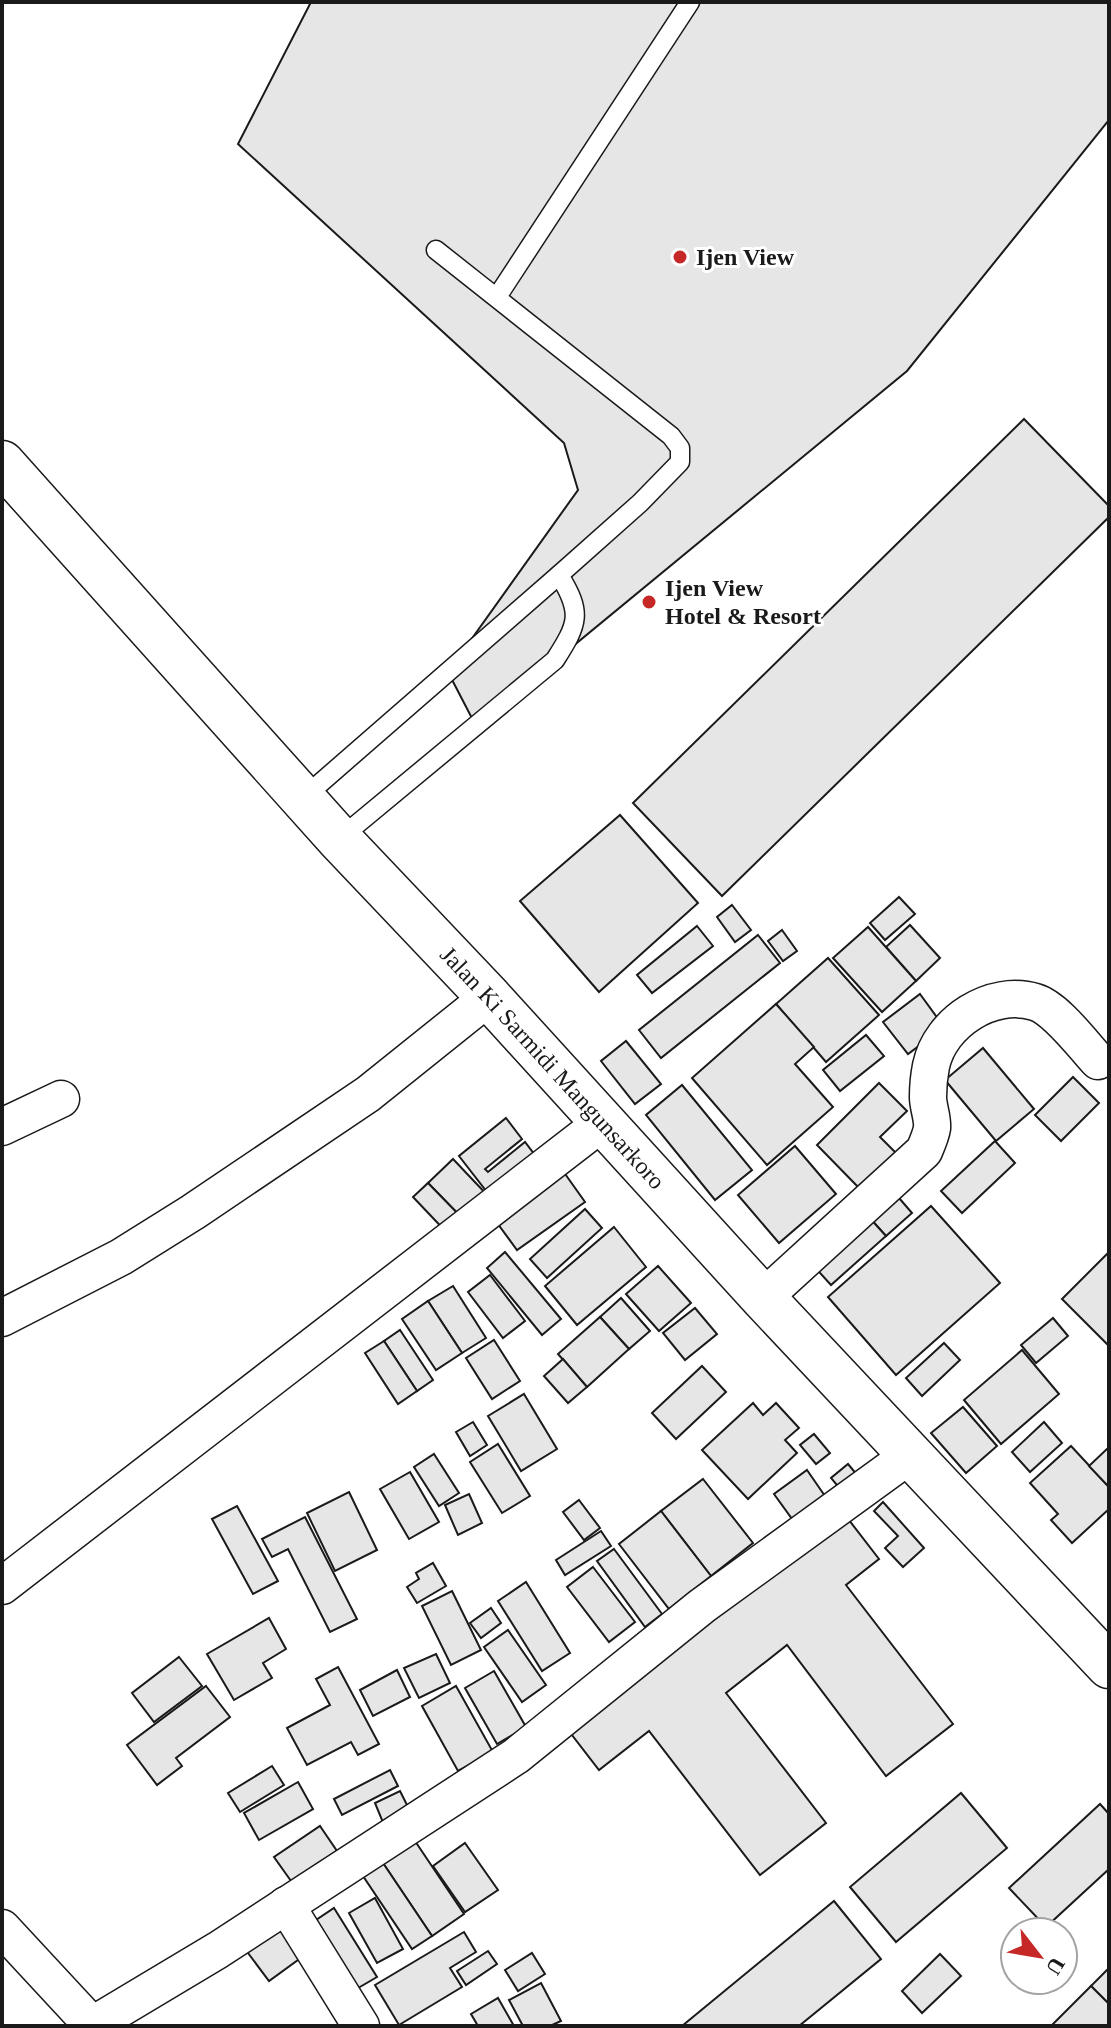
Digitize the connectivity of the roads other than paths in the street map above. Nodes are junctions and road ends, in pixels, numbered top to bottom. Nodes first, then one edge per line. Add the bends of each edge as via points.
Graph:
1 (690, 2) edge
2 (436, 250) dead end
3 (497, 297) junction
4 (2, 463) edge
5 (559, 575) junction
6 (302, 799) junction
7 (339, 839) junction
8 (489, 997) junction
9 (1098, 1061) dead end
10 (61, 1099) dead end
11 (603, 1122) junction
12 (2, 1127) edge
13 (763, 1298) junction
14 (2, 1318) edge
15 (910, 1455) junction
16 (2, 1586) edge
17 (1109, 1666) edge
18 (286, 1905) junction
19 (2, 1928) edge
20 (91, 2026) edge
21 (361, 2026) edge

1 - 3 lane
2 - 3 lane
3 - 5 lane via 680,448 680,462 669,475
4 - 6 main road, Jalan Ki Sarmidi Mangunsarkoro
5 - 6 lane
5 - 7 lane via 573,597 575,618 571,636 555,660
6 - 7 main road, Jalan Ki Sarmidi Mangunsarkoro
7 - 8 main road, Jalan Ki Sarmidi Mangunsarkoro
8 - 11 main road, Jalan Ki Sarmidi Mangunsarkoro
8 - 14 street via 368,1094 193,1212 121,1257
9 - 13 street via 1038,1003 1007,998 959,1021 942,1039 931,1065 932,1128 924,1151
10 - 12 street
11 - 13 main road, Jalan Ki Sarmidi Mangunsarkoro
11 - 16 street
13 - 15 main road, Jalan Ki Sarmidi Mangunsarkoro
15 - 17 main road, Jalan Ki Sarmidi Mangunsarkoro
15 - 18 street via 702,1606 516,1756
18 - 20 street
18 - 21 street
19 - 20 street

